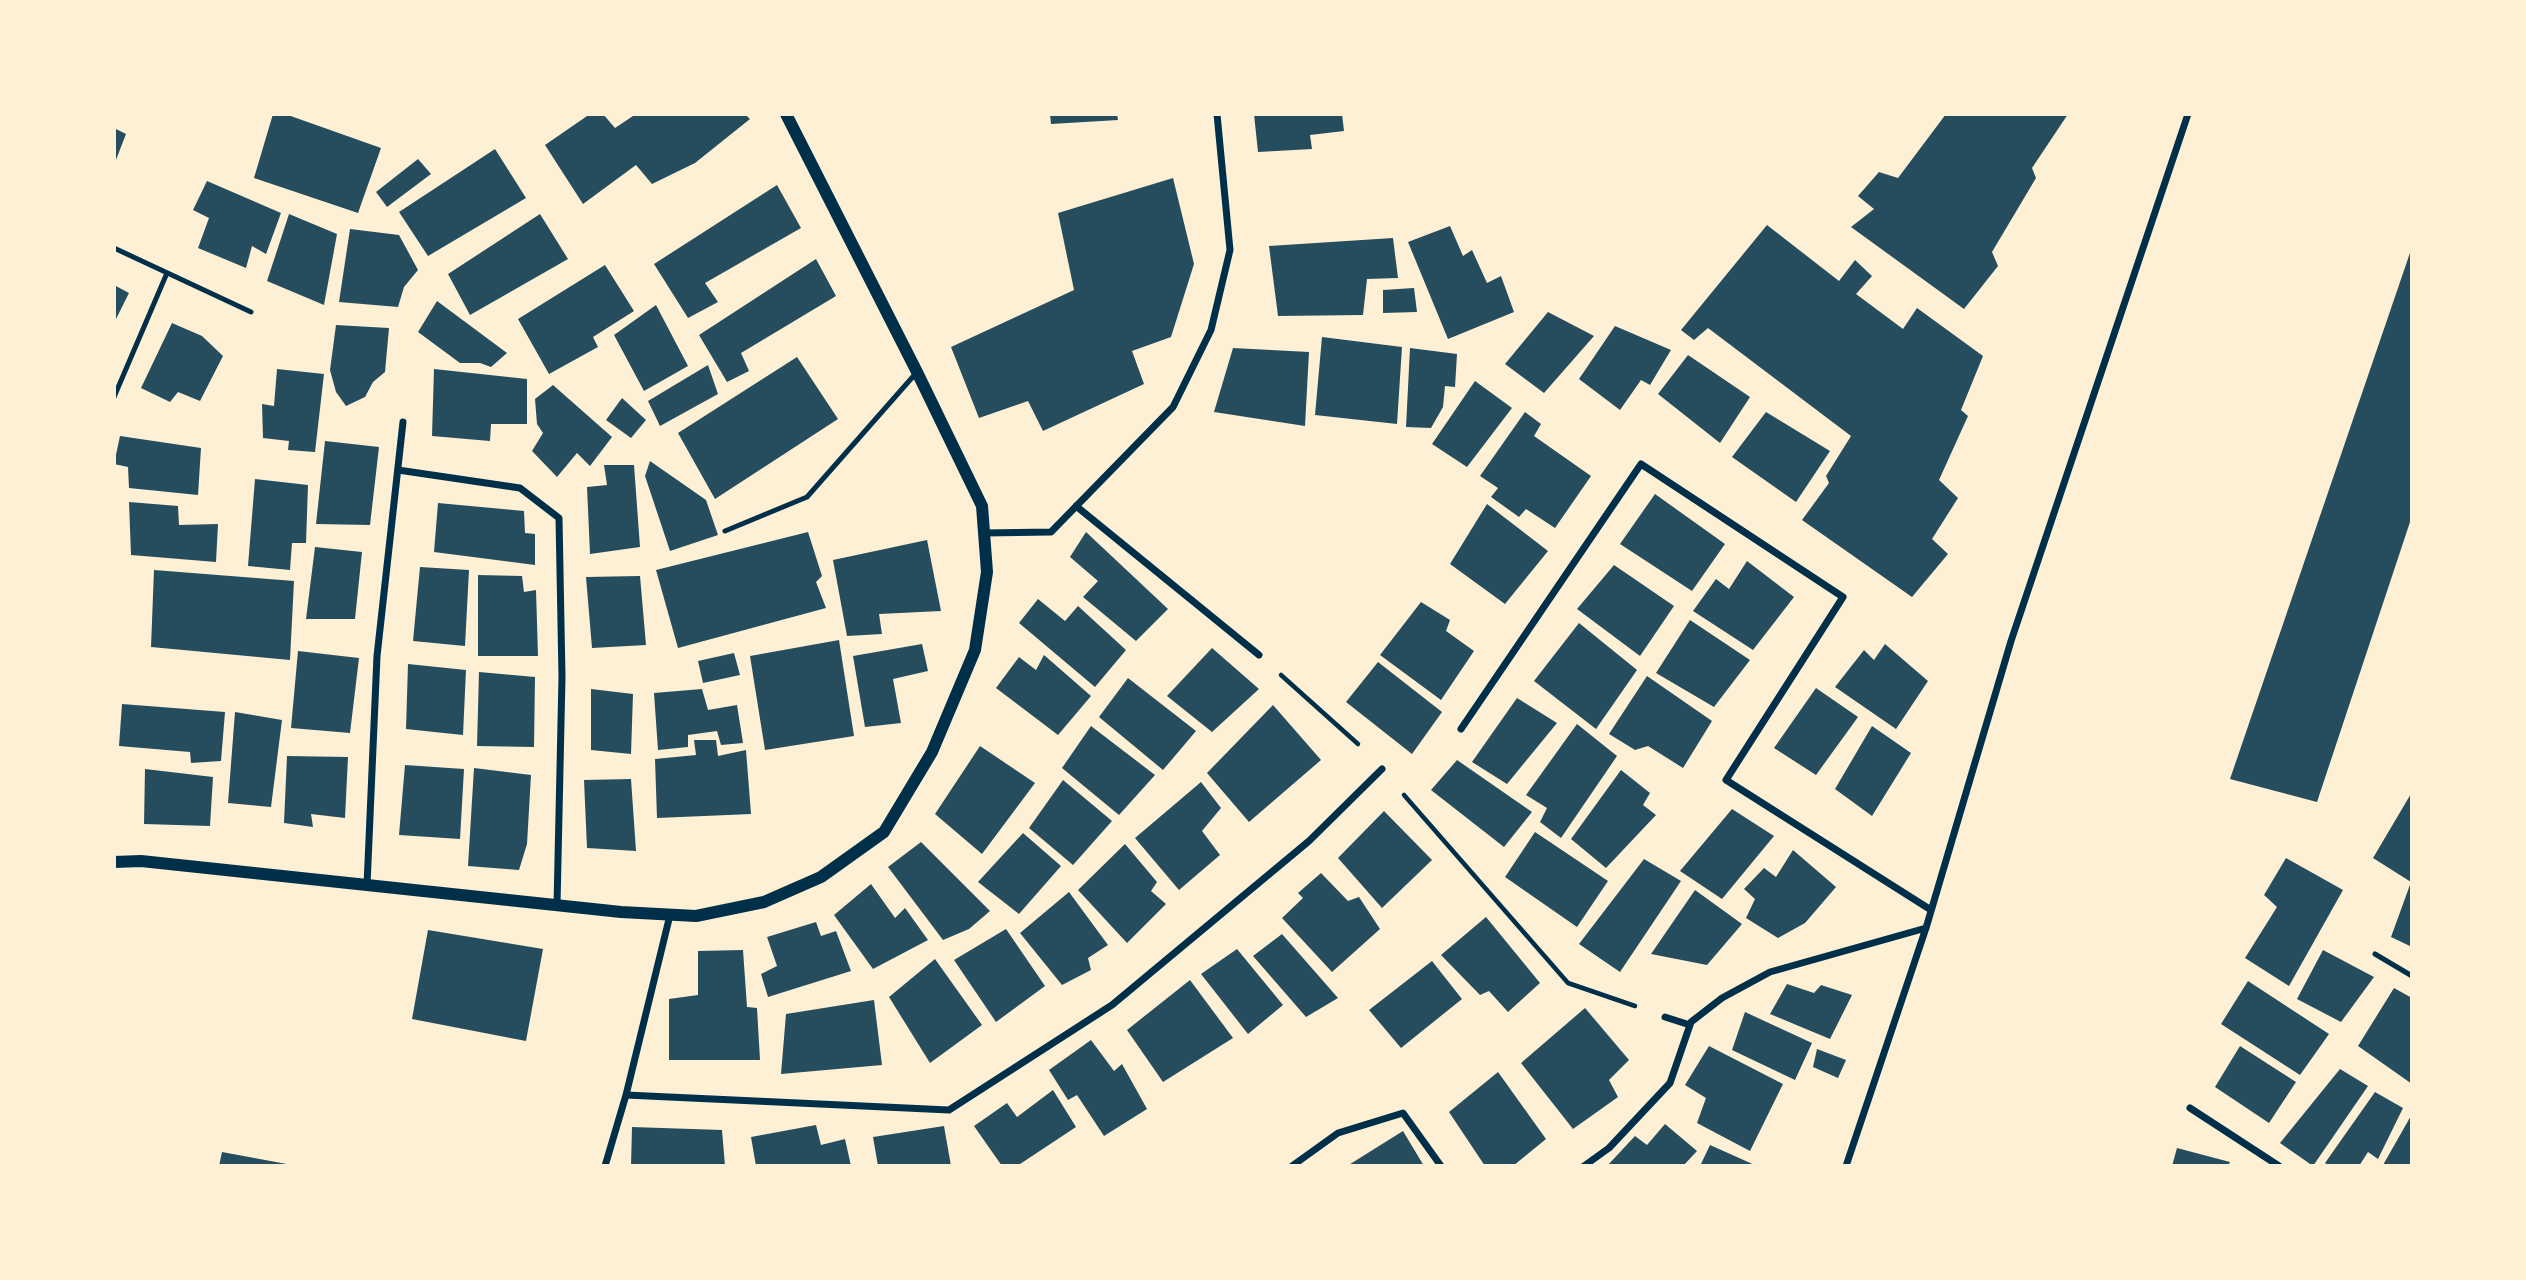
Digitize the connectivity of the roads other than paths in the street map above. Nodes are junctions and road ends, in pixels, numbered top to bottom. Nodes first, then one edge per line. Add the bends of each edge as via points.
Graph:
1 (786, 114) edge
2 (1217, 114) edge
3 (2188, 114) edge
4 (114, 248) edge
5 (167, 273) junction
6 (251, 312) dead end
7 (917, 372) junction
8 (114, 397) edge
9 (402, 422) dead end
10 (398, 470) junction
11 (1076, 506) junction
12 (725, 531) dead end
13 (984, 533) junction
14 (1259, 655) road end
15 (1461, 729) dead end
16 (1382, 769) road end
17 (115, 860) edge
18 (367, 885) junction
19 (557, 905) junction
20 (1931, 910) junction
21 (670, 915) junction
22 (1926, 929) junction
23 (2375, 954) dead end
24 (2412, 976) edge
25 (1665, 1017) road end
26 (1690, 1025) junction
27 (626, 1095) junction
28 (2190, 1108) dead end
29 (605, 1166) edge
30 (1292, 1166) edge
31 (1441, 1166) edge
32 (1584, 1166) edge
33 (1846, 1166) edge
34 (2279, 1166) edge

1 - 7 street
2 - 11 street via 1230,250 1211,330 1173,407
3 - 20 street via 2011,641
4 - 5 lane
5 - 6 lane
5 - 8 lane
7 - 12 lane via 807,497
7 - 13 street via 982,506
9 - 10 street
10 - 18 street via 377,656
10 - 19 street via 520,488 559,518 562,677
11 - 13 street via 1051,532
11 - 14 street
13 - 21 street via 987,572 975,650 932,752 884,832 821,877 764,902 696,916
15 - 20 street via 1641,464 1843,597 1727,780
16 - 27 street via 1309,841 1112,1005 949,1110
17 - 18 street
18 - 19 street
19 - 21 street
20 - 22 street
21 - 27 street
22 - 26 street via 1770,972 1722,998
22 - 33 street
23 - 24 lane
25 - 26 street
26 - 32 street via 1670,1083 1609,1148
27 - 29 street
28 - 34 street
30 - 31 street via 1338,1133 1403,1113

